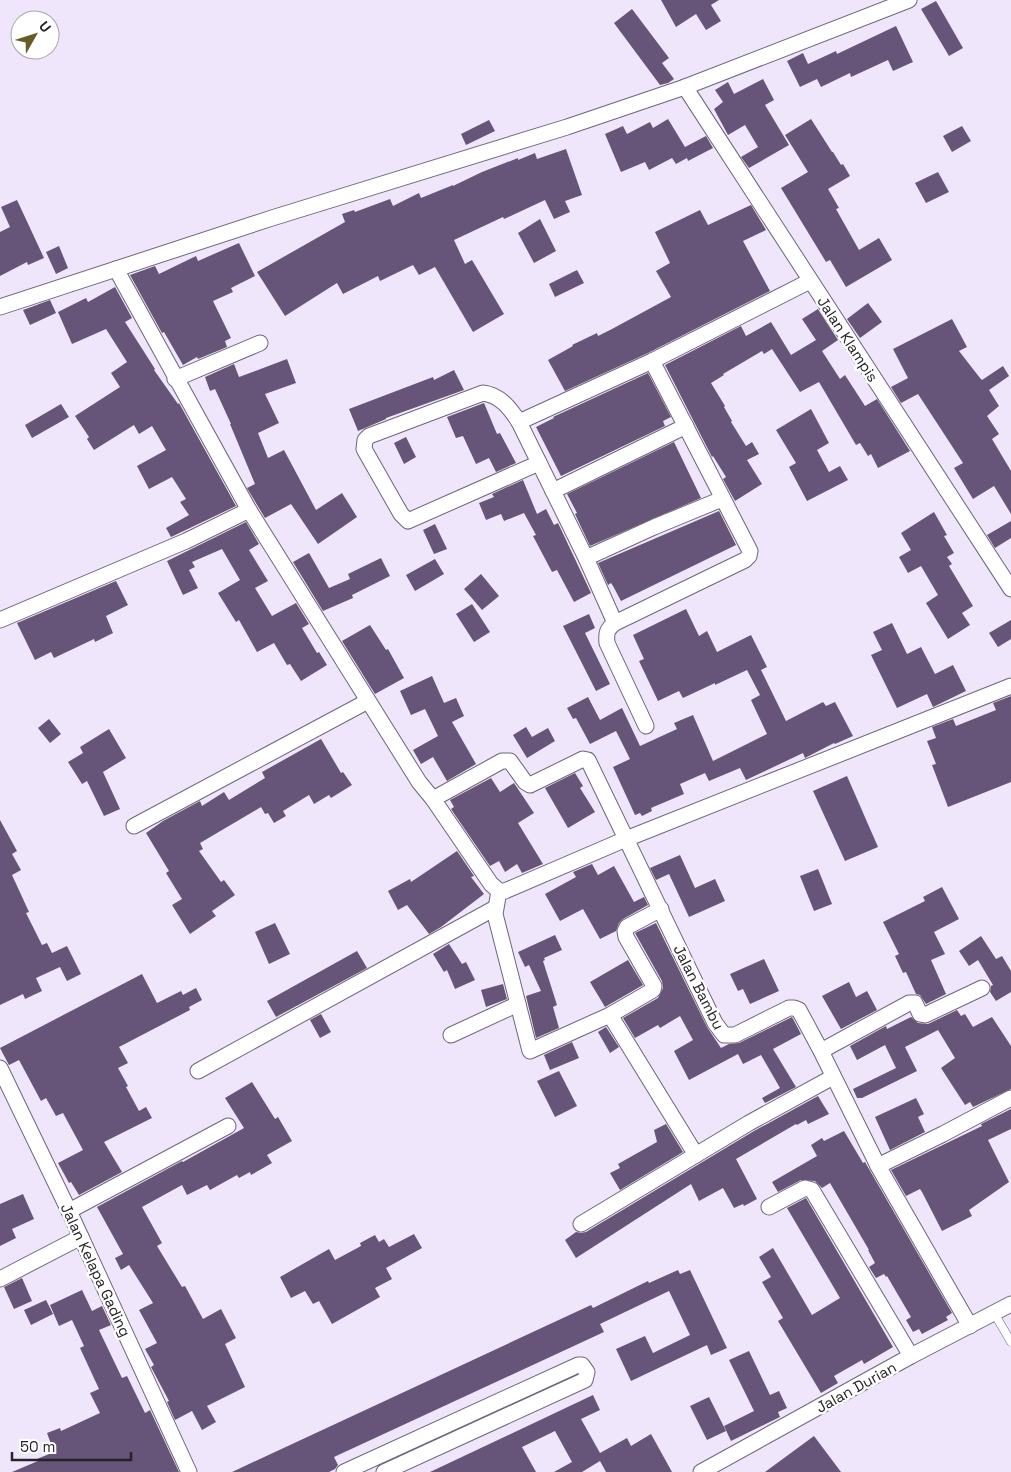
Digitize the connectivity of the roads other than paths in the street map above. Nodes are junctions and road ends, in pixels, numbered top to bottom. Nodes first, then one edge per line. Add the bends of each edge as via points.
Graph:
1 (909, 0) edge
2 (685, 87) junction
3 (116, 269) junction
4 (810, 281) junction
5 (0, 307) edge
6 (260, 343) dead end
7 (652, 361) junction
8 (175, 378) junction
9 (519, 422) junction
10 (686, 426) junction
11 (539, 463) junction
12 (553, 491) junction
13 (722, 500) junction
14 (249, 510) junction
15 (586, 558) junction
16 (1011, 589) edge
17 (0, 620) edge
18 (615, 623) junction
19 (1011, 686) edge
20 (368, 700) junction
21 (646, 726) dead end
22 (433, 799) junction
23 (134, 826) dead end
24 (626, 839) junction
25 (499, 891) junction
26 (495, 908) junction
27 (661, 909) junction
28 (982, 988) dead end
29 (518, 1004) junction
30 (610, 1015) junction
31 (451, 1035) dead end
32 (821, 1051) junction
33 (0, 1068) edge
34 (198, 1071) dead end
35 (833, 1077) junction
36 (1011, 1098) edge
37 (228, 1126) dead end
38 (696, 1155) junction
39 (878, 1166) junction
40 (769, 1208) dead end
41 (69, 1211) junction
42 (581, 1224) dead end
43 (81, 1237) junction
44 (0, 1279) edge
45 (1011, 1304) edge
46 (994, 1313) junction
47 (970, 1326) junction
48 (1011, 1342) edge
49 (911, 1356) junction
50 (189, 1472) edge
51 (344, 1472) edge
52 (384, 1472) edge
53 (701, 1472) edge

1 - 2 street
2 - 3 street
2 - 4 street, Jalan Klampis
3 - 5 street
3 - 8 street
4 - 7 street
4 - 16 street, Jalan Klampis
6 - 8 street
7 - 9 street
7 - 10 street
8 - 14 street
9 - 11 street
9 - 11 street via 509,407 492,394 483,393 369,436 364,449 408,521
10 - 12 street
10 - 13 street
11 - 12 street
12 - 15 street
13 - 15 street
13 - 18 street via 748,546 749,556
14 - 17 street via 186,541
14 - 20 street
15 - 18 street
18 - 21 street via 607,632 607,643
19 - 24 street
20 - 22 street
20 - 23 street
22 - 24 street, Jalan Bambu via 502,761 510,761 530,785 586,759
22 - 25 street
24 - 25 street
24 - 27 street, Jalan Bambu
25 - 26 street
26 - 29 street
26 - 34 street
27 - 30 street via 625,931 654,990
27 - 32 street, Jalan Bambu via 715,1023 724,1035 735,1035 794,1008 799,1010
28 - 32 street via 925,1015 920,1014 914,1003 909,1003
29 - 30 street via 530,1051
29 - 31 street
30 - 38 street
32 - 35 street, Jalan Bambu
33 - 41 street, Jalan Kelapa Gading
35 - 38 street
35 - 39 street, Jalan Bambu
36 - 39 street
37 - 41 street
38 - 42 street
39 - 47 street, Jalan Bambu
40 - 49 street via 805,1188 815,1192
41 - 43 street, Jalan Kelapa Gading
43 - 44 street
43 - 50 street, Jalan Kelapa Gading
45 - 46 street, Jalan Durian
46 - 47 street, Jalan Durian
46 - 48 lane
47 - 49 street, Jalan Durian
49 - 53 street, Jalan Durian
51 - 52 street via 578,1365 587,1372 585,1380

